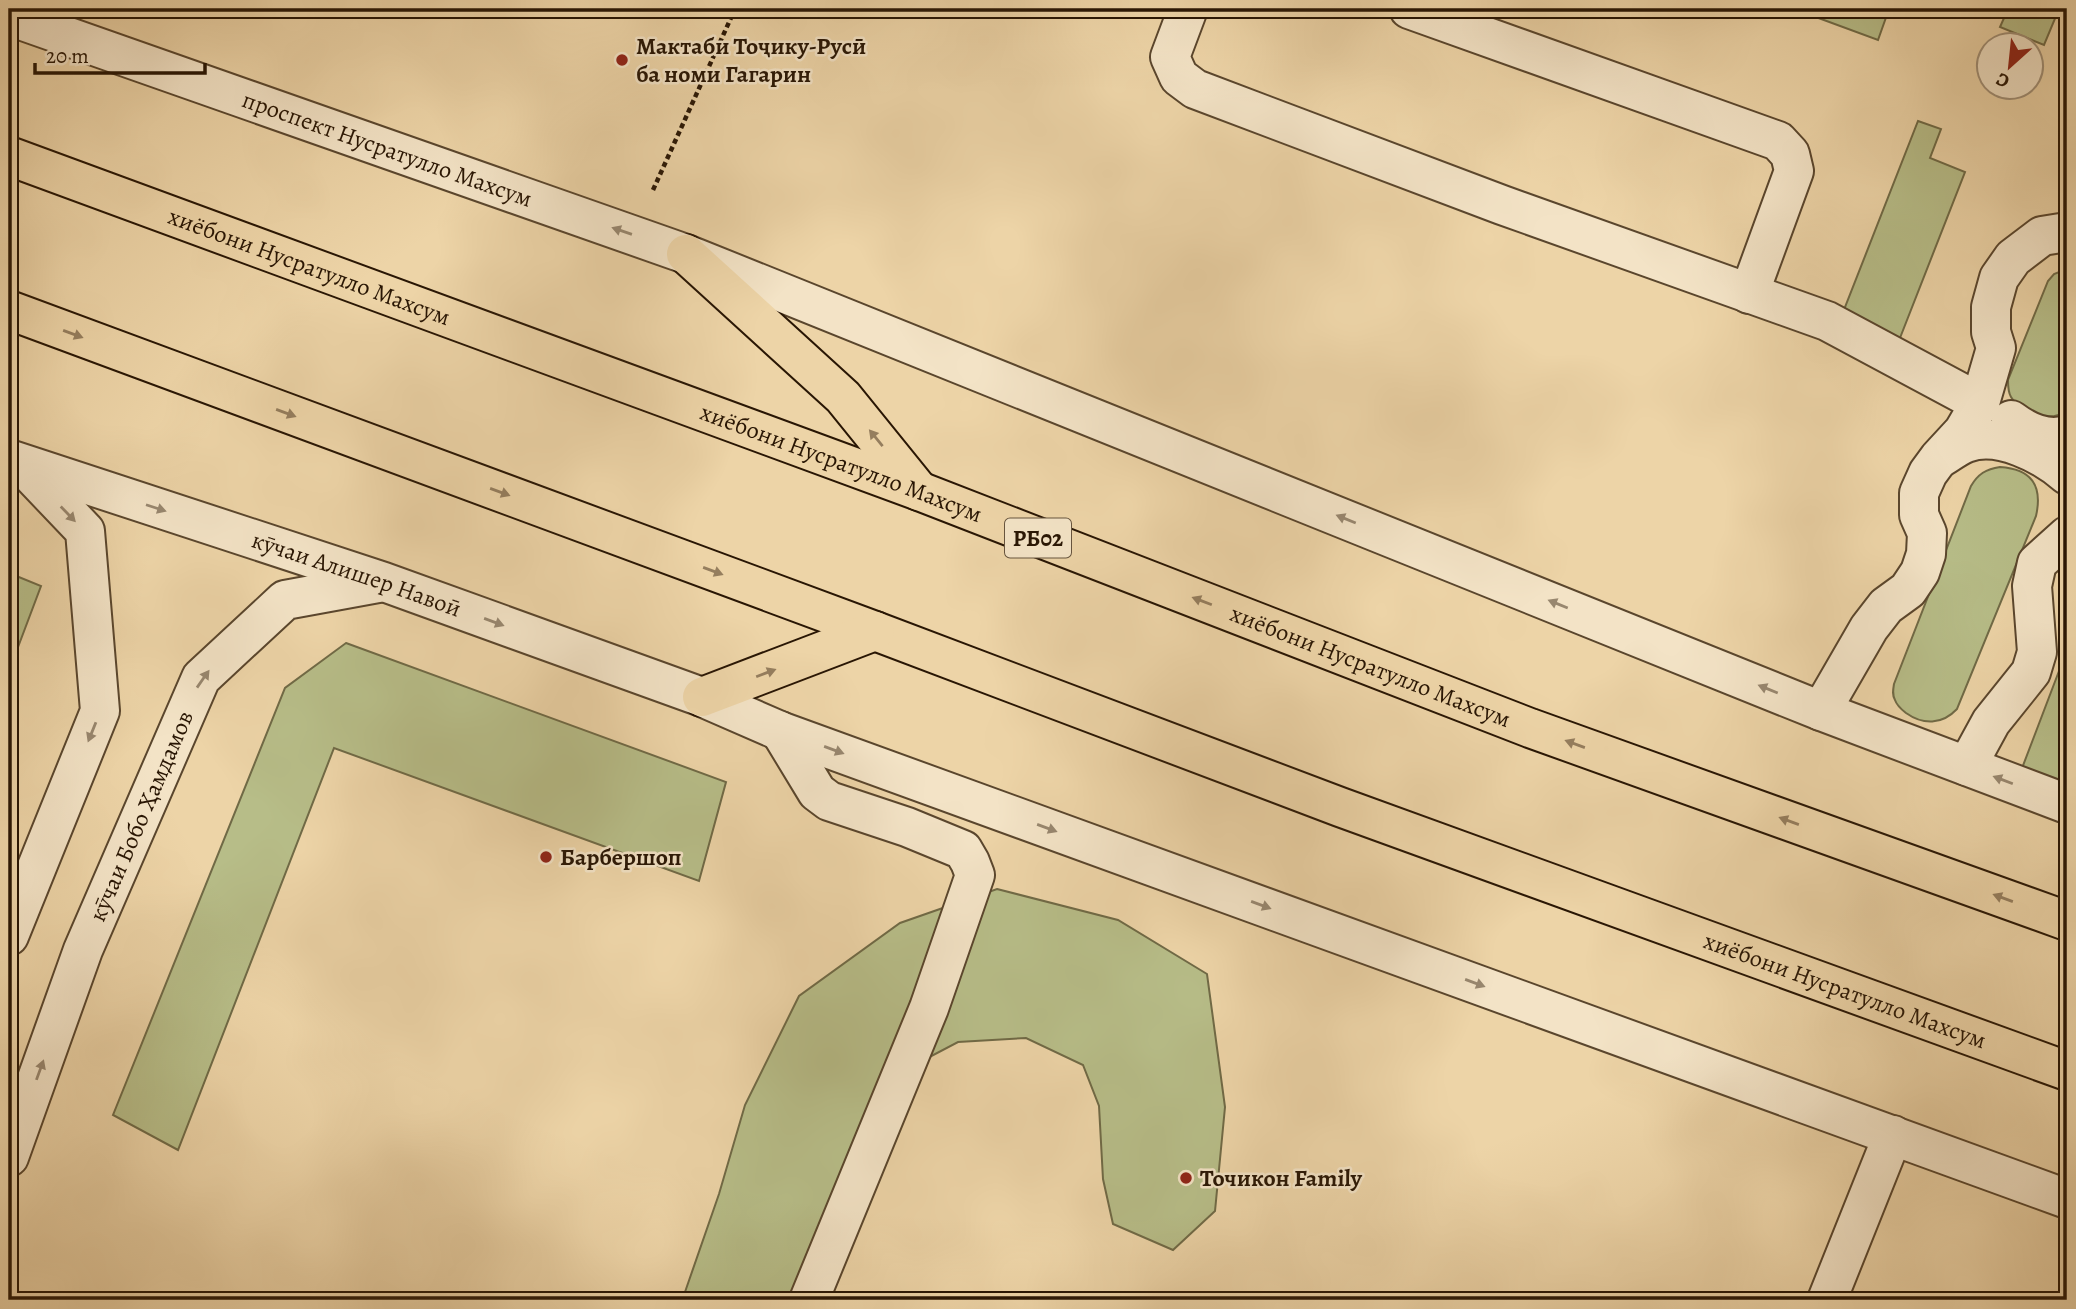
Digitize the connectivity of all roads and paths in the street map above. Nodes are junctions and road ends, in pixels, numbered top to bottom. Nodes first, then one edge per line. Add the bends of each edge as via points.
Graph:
1 (735, 9) edge
2 (1188, 9) edge
3 (1409, 9) edge
4 (9, 16) edge
5 (9, 156) edge
6 (2067, 232) edge
7 (632, 235) junction
8 (686, 254) junction
9 (1749, 294) junction
10 (9, 310) edge
11 (1984, 393) junction
12 (2067, 435) edge
13 (1939, 458) junction
14 (15, 462) edge
15 (2067, 475) edge
16 (919, 491) junction
17 (2067, 536) edge
18 (384, 582) junction
19 (875, 631) junction
20 (702, 697) junction
21 (1821, 711) junction
22 (780, 731) junction
23 (1967, 766) junction
24 (2067, 804) edge
25 (2067, 921) edge
26 (9, 936) edge
27 (2067, 1071) edge
28 (1893, 1135) junction
29 (9, 1157) edge
30 (2067, 1199) edge
31 (809, 1300) edge
32 (1826, 1300) edge

1 - 7 path
2 - 9 street via 1170,57 1179,77 1195,89
3 - 9 street via 1778,141 1790,154 1794,171
7 -> 4 street, проспект Нусратулло Махсум
5 - 16 highway, хиёбони Нусратулло Махсум / РБ02
6 - 11 street via 2042,236 2013,258 1998,278 1991,307 1996,348
7 - 8 street, проспект Нусратулло Махсум
16 -> 8 highway via 843,397
21 -> 8 street, проспект Нусратулло Махсум
9 - 11 street via 1826,321
10 -> 19 highway, хиёбони Нусратулло Махсум
11 - 12 street via 2005,417 2025,430
11 - 13 street via 1963,432
13 - 15 street via 1967,443 2010,443
13 - 21 street via 1919,493 1919,515 1927,533 1920,572 1869,628
14 -> 18 street, кӯчаи Алишер Навоӣ
14 -> 26 street via 85,531 100,711
25 -> 16 highway, хиёбони Нусратулло Махсум / РБ02 via 1530,728
17 - 23 street via 2037,563 2032,586 2037,652 2031,672 1991,722
18 -> 20 street, кӯчаи Алишер Навоӣ
29 -> 18 street, кӯчаи Бобо Ҳамдамов via 83,950 201,678 285,600
20 -> 19 highway
19 - 27 highway, хиёбони Нусратулло Махсум via 1340,807
20 - 22 street, кӯчаи Алишер Навоӣ
21 - 23 street, проспект Нусратулло Махсум
22 -> 28 street, кӯчаи Алишер Навоӣ
22 - 31 street via 817,792 829,801 963,850 975,875 929,1008
24 -> 23 street, проспект Нусратулло Махсум
28 - 30 street, кӯчаи Алишер Навоӣ
28 - 32 street

